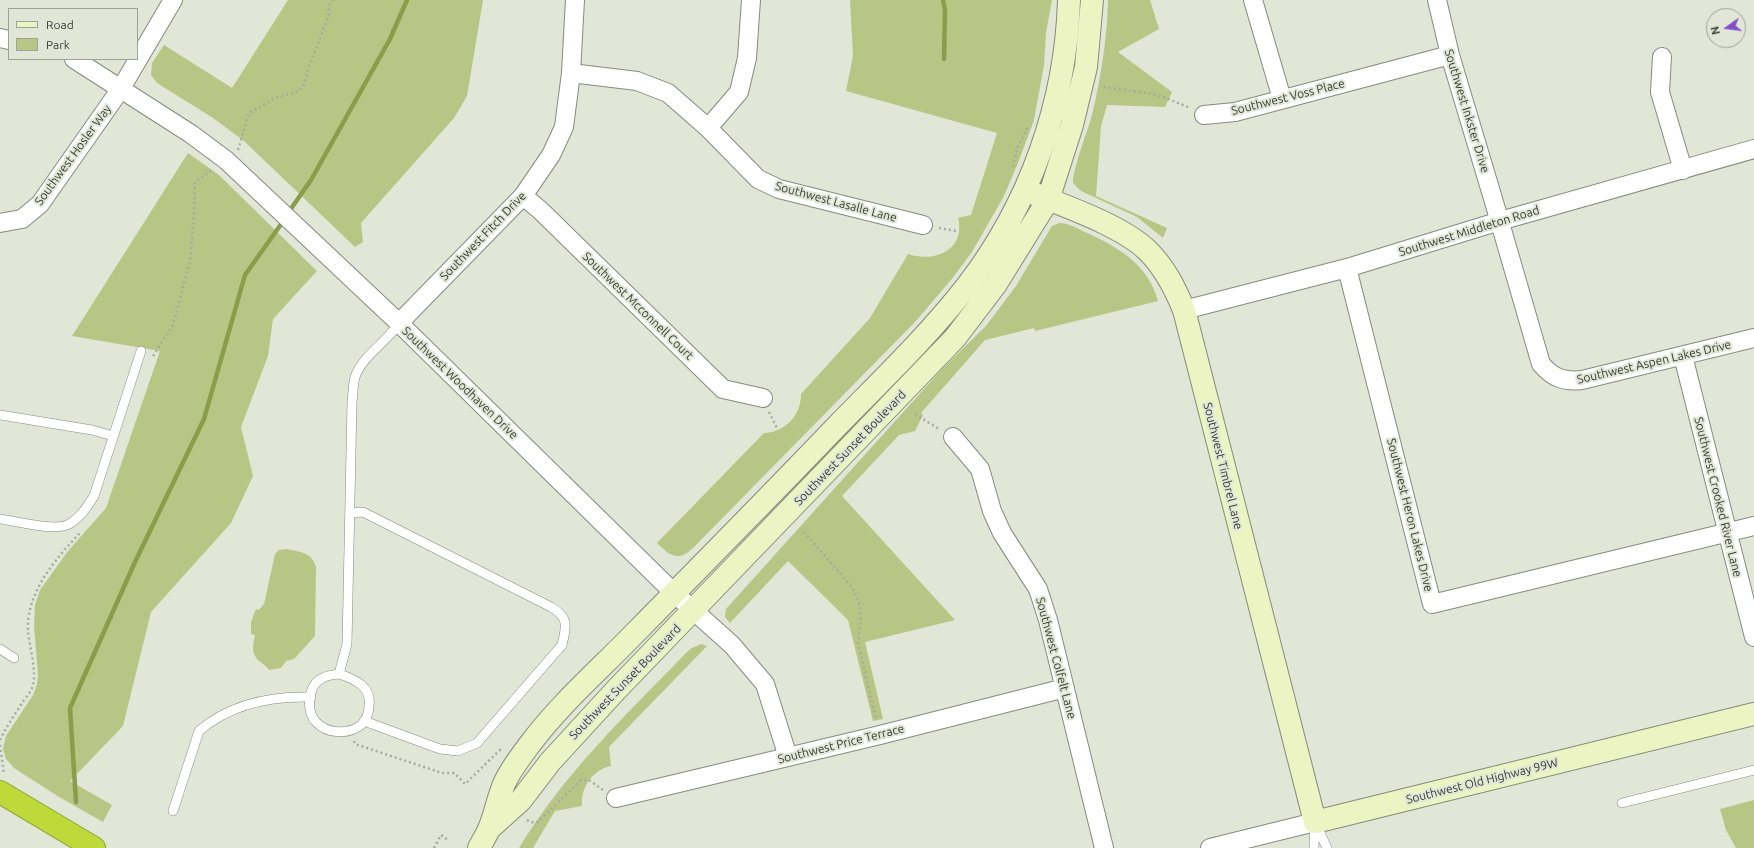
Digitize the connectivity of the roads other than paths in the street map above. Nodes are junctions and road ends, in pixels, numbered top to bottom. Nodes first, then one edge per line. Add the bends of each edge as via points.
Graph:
1 (173, 0) edge
2 (575, 0) edge
3 (751, 0) edge
4 (1069, 0) edge
5 (1092, 0) edge
6 (1253, 0) edge
7 (1437, 0) edge
8 (1450, 55) junction
9 (1662, 57) dead end
10 (138, 59) edge
11 (75, 60) edge
12 (138, 60) edge
13 (571, 74) junction
14 (120, 90) junction
15 (1282, 99) junction
16 (1204, 115) road end
17 (708, 128) junction
18 (1754, 149) edge
19 (1683, 170) junction
20 (1026, 190) junction
21 (523, 196) junction
22 (1048, 200) junction
23 (1500, 221) junction
24 (0, 223) edge
25 (923, 225) dead end
26 (1347, 268) junction
27 (1184, 310) junction
28 (399, 323) junction
29 (1754, 338) edge
30 (140, 352) dead end
31 (1683, 356) junction
32 (763, 398) dead end
33 (0, 415) edge
34 (113, 436) junction
35 (953, 438) road end
36 (350, 513) junction
37 (0, 519) edge
38 (1754, 526) edge
39 (1727, 533) junction
40 (674, 593) junction
41 (694, 610) junction
42 (1754, 637) edge
43 (0, 650) edge
44 (14, 658) dead end
45 (340, 674) junction
46 (1065, 688) junction
47 (311, 697) junction
48 (1754, 714) edge
49 (364, 721) junction
50 (788, 757) junction
51 (1754, 770) edge
52 (5, 795) edge
53 (616, 798) road end
54 (1622, 803) dead end
55 (174, 811) dead end
56 (1315, 822) junction
57 (489, 829) junction
58 (94, 848) edge
59 (479, 848) edge
60 (1104, 848) edge
61 (1210, 848) edge
62 (1314, 848) edge
63 (1328, 848) edge

1 - 10 street, Southwest Hosler Way
2 - 13 street, Southwest Fitch Drive
3 - 17 street via 747,58 739,92
4 - 20 main road, Southwest Sunset Boulevard via 1060,80 1045,138
5 - 22 main road, Southwest Sunset Boulevard via 1086,67 1072,125
6 - 15 street
7 - 8 street, Southwest Inkster Drive
8 - 15 street, Southwest Voss Place
8 - 23 street, Southwest Inkster Drive
9 - 19 street via 1660,92
11 - 14 street, Southwest Woodhaven Drive
12 - 14 street, Southwest Hosler Way
13 - 17 street, Southwest Lasalle Lane via 637,81 668,93
13 - 21 street, Southwest Fitch Drive via 564,127 552,155
14 - 24 street, Southwest Hosler Way via 40,204 22,219
14 - 28 street, Southwest Woodhaven Drive via 191,134 226,160
15 - 16 street, Southwest Voss Place via 1235,112
17 - 25 street, Southwest Lasalle Lane via 758,180 779,189
18 - 19 street, Southwest Middleton Road
19 - 23 street, Southwest Middleton Road
20 - 22 main road, Southwest Timbrel Lane
20 - 40 main road, Southwest Sunset Boulevard via 984,263 945,312
21 - 28 street, Southwest Fitch Drive
21 - 32 street, Southwest Mcconnell Court via 723,389
22 - 27 main road, Southwest Timbrel Lane via 1108,225 1137,241 1164,270
22 - 41 main road, Southwest Sunset Boulevard via 996,284 955,338
23 - 26 street, Southwest Middleton Road
23 - 31 street, Southwest Aspen Lakes Drive via 1536,353 1549,373 1563,380 1582,380
26 - 27 street, Southwest Middleton Road
26 - 39 street, Southwest Heron Lakes Drive via 1432,604
27 - 56 main road, Southwest Timbrel Lane
28 - 36 lane via 370,354 355,377 352,402
28 - 40 street, Southwest Woodhaven Drive
29 - 31 street, Southwest Aspen Lakes Drive
30 - 34 lane
31 - 39 street, Southwest Crooked River Lane
33 - 34 lane via 92,430
34 - 37 lane via 94,496 82,514 67,525 55,527
35 - 46 street, Southwest Colfelt Lane via 980,469 992,511 1002,533 1038,589
36 - 45 lane via 347,644
36 - 49 lane via 363,512 551,607 560,612 567,625 562,645 477,743 458,751 440,749
38 - 39 street, Southwest Heron Lakes Drive
39 - 42 street, Southwest Crooked River Lane
40 - 41 street, Southwest Woodhaven Drive
40 - 57 main road, Southwest Sunset Boulevard via 576,692 532,742 504,782
41 - 50 street, Southwest Woodhaven Drive via 732,645 765,684
41 - 57 main road, Southwest Sunset Boulevard via 550,762 521,800
43 - 44 lane
45 - 47 lane via 327,676 318,681
45 - 49 lane via 353,678 364,687 370,698 369,714
46 - 50 street, Southwest Price Terrace
46 - 60 street, Southwest Colfelt Lane
47 - 49 lane via 310,712 315,722 338,733 351,731
47 - 55 lane via 287,696 262,700 223,714 208,723 199,731
48 - 56 main road, Southwest Old Highway 99W
50 - 53 street, Southwest Price Terrace
51 - 54 lane
52 - 58 highway
56 - 61 street, Southwest Old Highway 99W
56 - 62 lane
56 - 63 lane
57 - 59 main road, Southwest Sunset Boulevard

